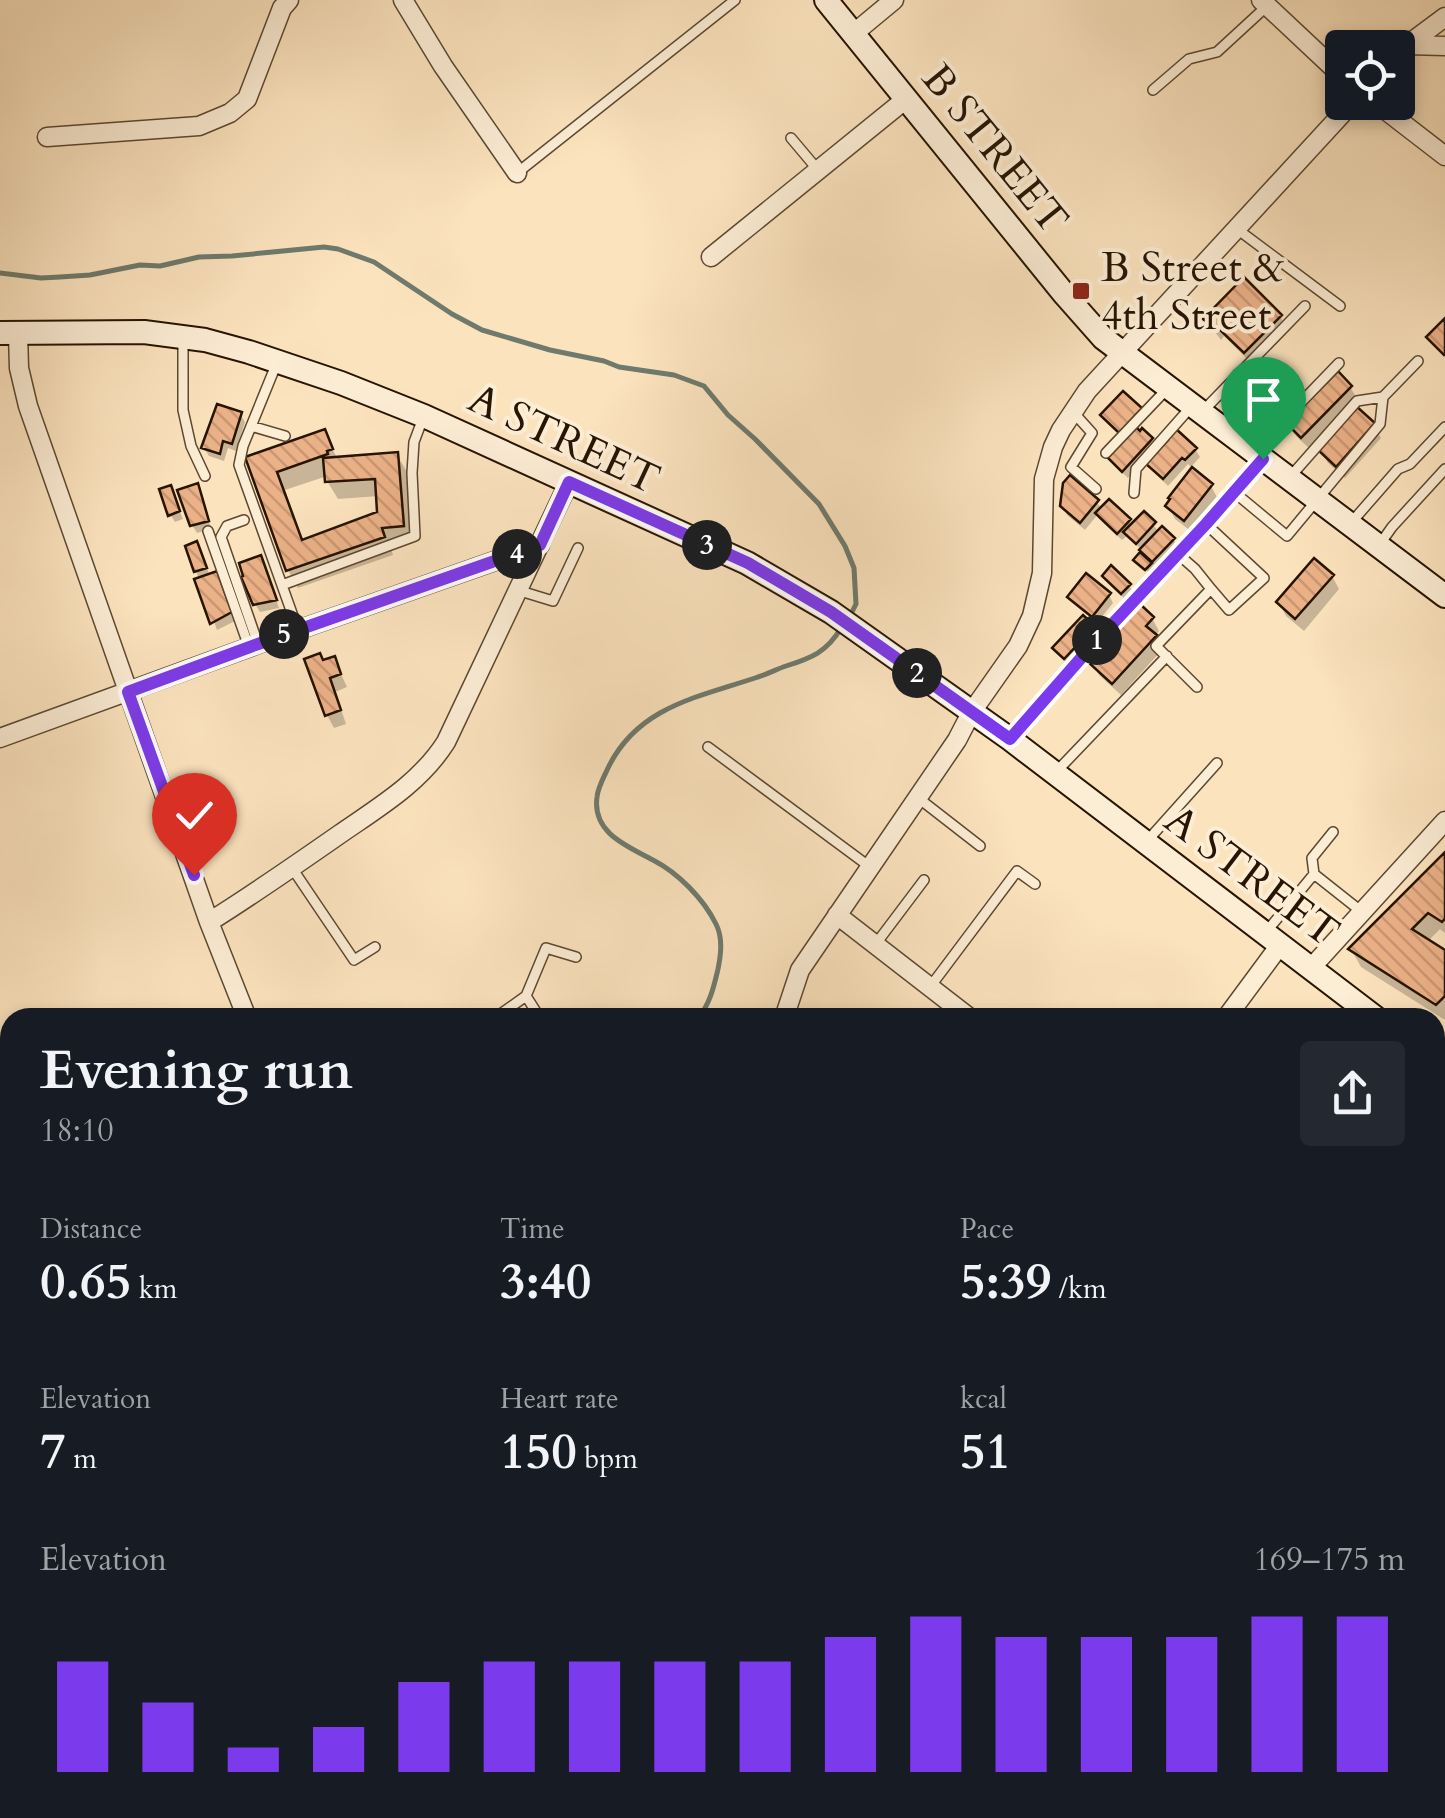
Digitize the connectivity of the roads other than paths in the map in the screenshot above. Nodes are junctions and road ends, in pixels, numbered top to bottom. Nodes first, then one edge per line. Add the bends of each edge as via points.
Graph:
1 (289, 0) edge
2 (403, 0) edge
3 (735, 0) edge
4 (826, 0) edge
5 (894, 0) edge
6 (1264, 3) edge
7 (1445, 17) edge
8 (853, 34) junction
9 (1415, 38) edge
10 (1445, 46) edge
11 (1415, 47) edge
12 (1325, 60) edge
13 (1153, 90) dead end
14 (906, 100) junction
15 (1337, 120) edge
16 (1399, 120) edge
17 (47, 137) dead end
18 (791, 138) dead end
19 (1445, 156) edge
20 (818, 170) junction
21 (518, 173) joint
22 (1238, 229) junction
23 (711, 257) dead end
24 (1304, 306) dead end
25 (1340, 306) dead end
26 (9, 334) edge
27 (183, 337) junction
28 (1122, 353) junction
29 (278, 361) junction
30 (1418, 361) dead end
31 (1338, 363) dead end
32 (1168, 388) junction
33 (1383, 397) junction
34 (1197, 409) junction
35 (1072, 411) junction
36 (424, 416) junction
37 (251, 426) junction
38 (1445, 426) edge
39 (286, 436) dead end
40 (1106, 454) dead end
41 (1051, 455) junction
42 (1258, 456) junction
43 (1071, 467) junction
44 (1445, 469) edge
45 (206, 476) dead end
46 (1288, 478) junction
47 (569, 482) junction
48 (1096, 489) dead end
49 (1134, 492) dead end
50 (1234, 492) junction
51 (1316, 499) junction
52 (244, 520) dead end
53 (1206, 524) junction
54 (1350, 524) junction
55 (208, 531) dead end
56 (540, 545) junction
57 (1378, 546) junction
58 (578, 548) dead end
59 (1178, 554) junction
60 (282, 585) junction
61 (1211, 589) junction
62 (517, 590) junction
63 (1445, 596) edge
64 (298, 630) junction
65 (254, 645) junction
66 (1167, 656) junction
67 (1198, 687) dead end
68 (128, 692) junction
69 (971, 713) junction
70 (0, 738) edge
71 (1010, 739) junction
72 (708, 747) dead end
73 (1217, 762) dead end
74 (1055, 774) junction
75 (917, 797) junction
76 (1445, 821) edge
77 (1334, 832) dead end
78 (1146, 842) junction
79 (980, 846) dead end
80 (870, 867) junction
81 (292, 868) junction
82 (1314, 874) junction
83 (924, 880) dead end
84 (1035, 884) dead end
85 (1362, 912) junction
86 (836, 916) junction
87 (209, 922) junction
88 (1273, 939) junction
89 (875, 945) junction
90 (375, 946) dead end
91 (576, 957) dead end
92 (1311, 968) junction
93 (930, 987) junction
94 (526, 996) junction
95 (243, 1008) edge
96 (509, 1008) edge
97 (534, 1008) edge
98 (787, 1008) edge
99 (957, 1008) edge
100 (1232, 1008) edge
101 (1363, 1008) edge

1 - 17 street via 247,99 230,113 199,126
2 - 21 street
3 - 21 lane
4 - 8 main road, B STREET
5 - 8 street
6 - 12 street
6 - 13 lane via 1218,52 1189,58
7 - 9 street
8 - 14 main road, B STREET
10 - 11 street
14 - 20 street
14 - 28 main road, B STREET via 1065,295
15 - 22 street
16 - 19 street
18 - 20 lane
20 - 23 street
22 - 25 lane
22 - 28 street
24 - 34 lane
26 - 27 main road, A STREET
26 - 68 street
27 - 29 main road, A STREET
27 - 45 lane via 183,410
28 - 32 main road, B STREET
28 - 35 street
29 - 36 main road, A STREET
29 - 37 lane
30 - 33 lane
31 - 42 lane via 1270,432
32 - 34 main road, B STREET
32 - 40 lane
33 - 46 lane via 1356,401
33 - 51 lane via 1380,424
34 - 42 main road, B STREET
34 - 49 lane via 1136,468
35 - 41 street
35 - 43 lane via 1092,433
36 - 47 main road, A STREET
36 - 60 lane via 414,442 415,536
37 - 39 lane
37 - 60 lane via 239,465
38 - 54 lane
41 - 43 lane
41 - 69 street via 1032,616
42 - 46 main road, B STREET
42 - 50 lane
43 - 48 lane
44 - 57 lane
46 - 51 main road, B STREET
47 - 56 street
47 - 69 main road, A STREET via 748,563 831,612
50 - 51 lane via 1287,536
50 - 53 lane
51 - 54 main road, B STREET
52 - 65 lane via 226,526 222,537
53 - 59 lane
53 - 61 lane via 1264,578 1229,610
54 - 57 main road, B STREET
55 - 65 lane
56 - 62 street
56 - 64 street
57 - 63 main road, B STREET
58 - 62 lane via 553,601
59 - 61 lane
59 - 71 lane
60 - 64 lane
61 - 66 lane via 1156,646
62 - 81 street via 434,762
64 - 65 street
65 - 68 street
66 - 67 lane
66 - 74 lane
68 - 70 street
68 - 87 street
69 - 71 main road, A STREET
69 - 75 street
71 - 74 main road, A STREET
72 - 80 lane
73 - 78 lane
74 - 78 main road, A STREET
75 - 79 lane
75 - 80 street
76 - 85 street
77 - 82 lane via 1312,858
78 - 88 main road, A STREET
80 - 86 street
81 - 87 street
81 - 90 lane via 354,960
82 - 85 lane
82 - 88 lane
83 - 89 lane
84 - 93 lane via 1017,871
85 - 92 street
86 - 89 street
86 - 98 street via 800,970
87 - 95 street
88 - 92 main road, A STREET
88 - 100 street
89 - 93 street
91 - 94 lane via 546,948
92 - 101 main road, A STREET
93 - 99 street
94 - 96 lane
94 - 97 lane

